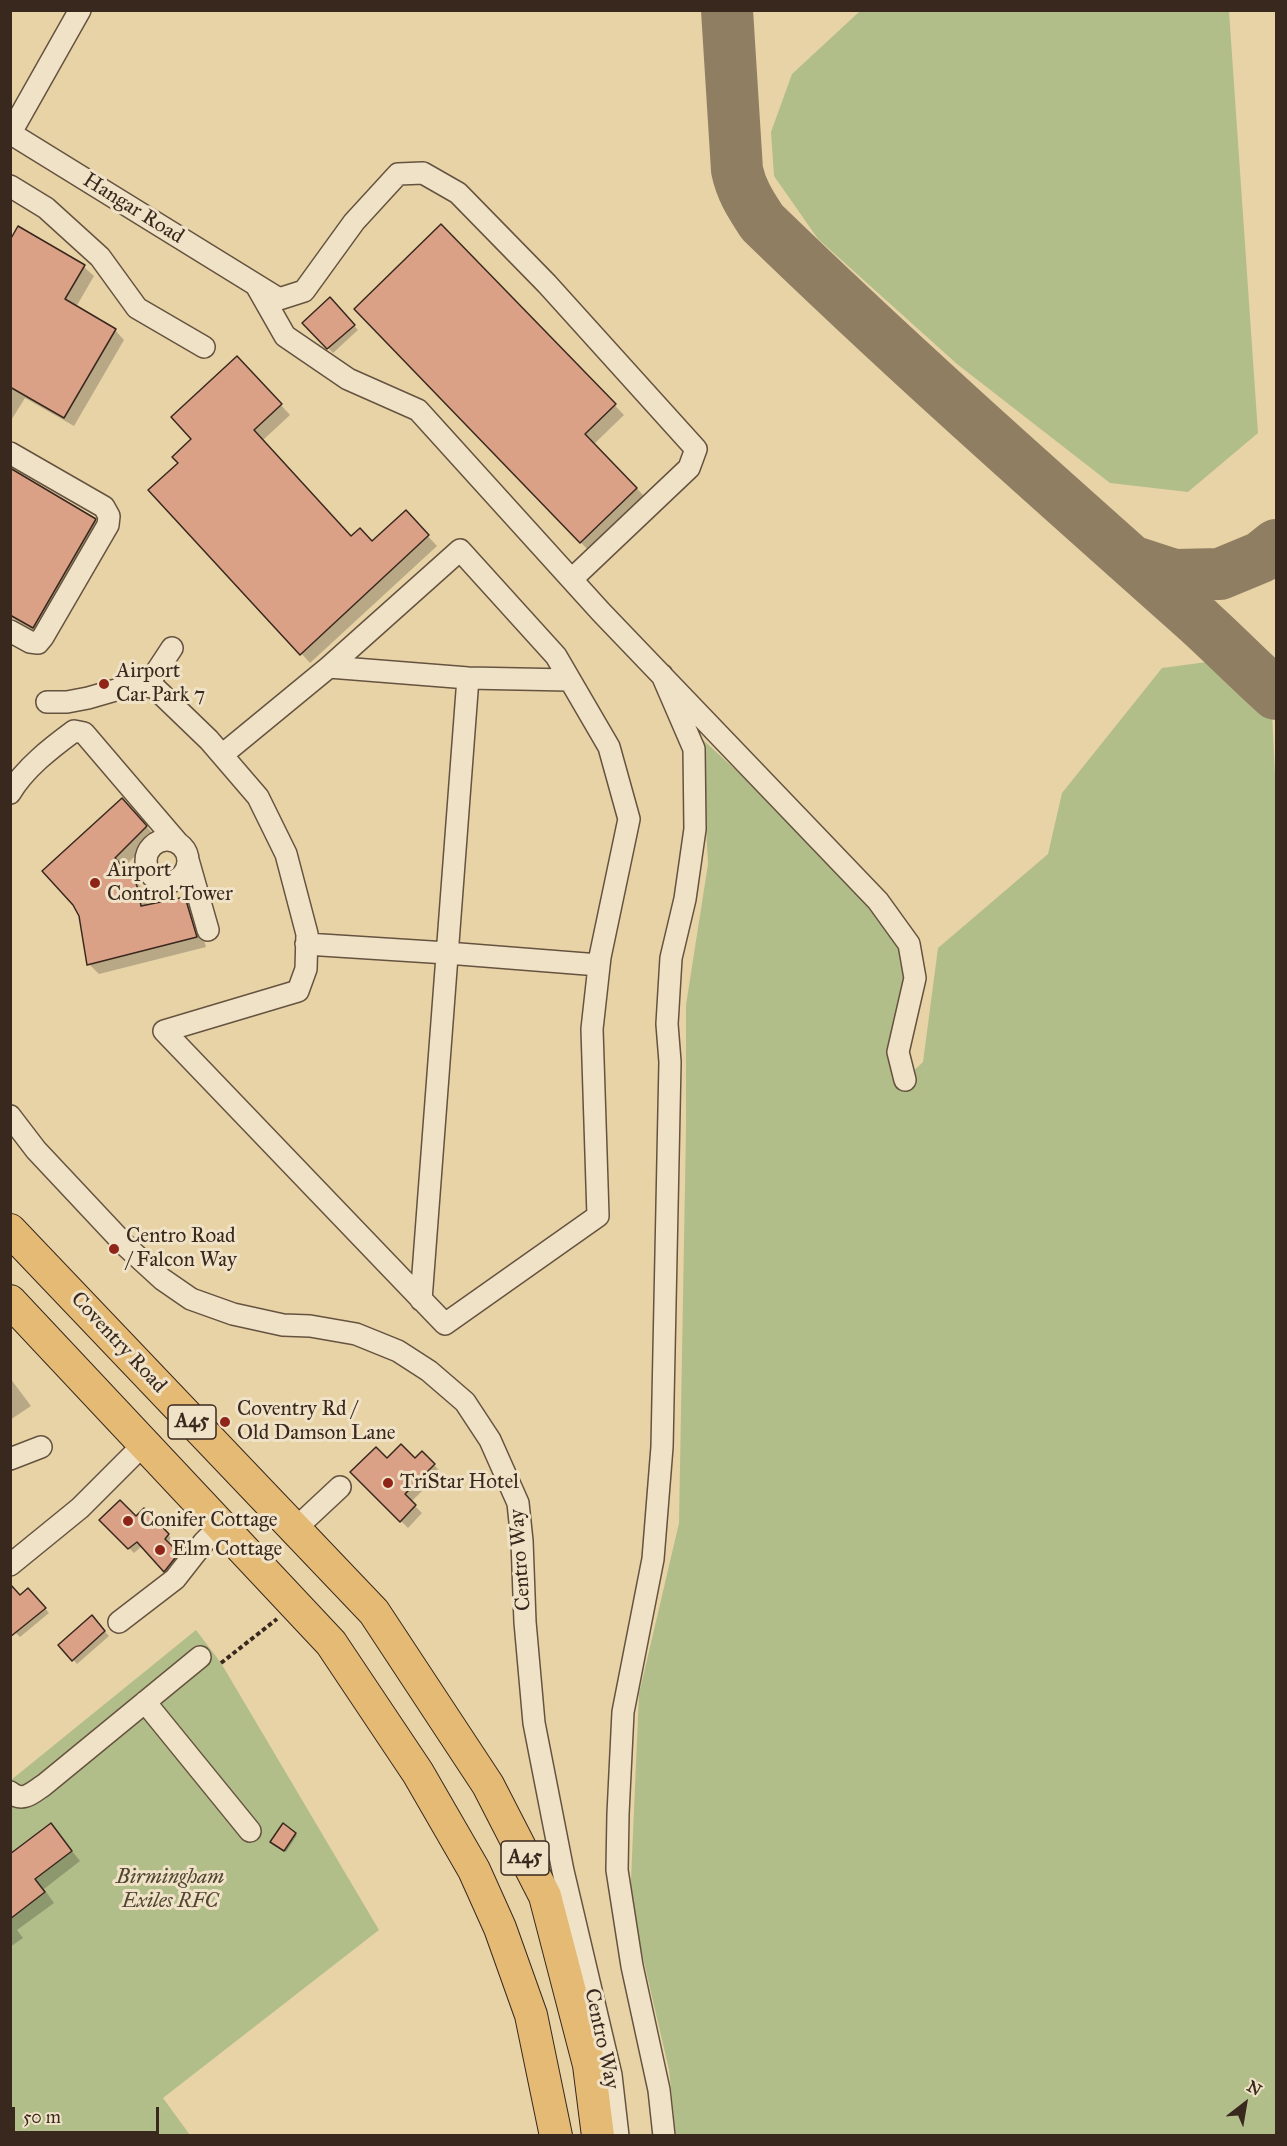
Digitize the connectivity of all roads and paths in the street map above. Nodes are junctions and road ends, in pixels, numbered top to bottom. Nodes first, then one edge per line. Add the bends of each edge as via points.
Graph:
1 (80, 10) edge
2 (11, 133) edge
3 (10, 186) edge
4 (256, 285) junction
5 (204, 347) dead end
6 (10, 453) edge
7 (572, 579) junction
8 (10, 631) edge
9 (172, 648) dead end
10 (329, 667) junction
11 (662, 675) junction
12 (468, 678) junction
13 (569, 680) junction
14 (147, 686) junction
15 (47, 702) dead end
16 (222, 755) junction
17 (10, 793) edge
18 (208, 930) dead end
19 (306, 944) junction
20 (447, 953) junction
21 (599, 965) junction
22 (905, 1080) dead end
23 (10, 1116) edge
24 (10, 1230) edge
25 (421, 1300) junction
26 (10, 1301) edge
27 (144, 1443) junction
28 (41, 1447) dead end
29 (10, 1459) edge
30 (340, 1487) dead end
31 (220, 1526) junction
32 (295, 1529) junction
33 (10, 1565) edge
34 (119, 1622) dead end
35 (285, 1627) dead end
36 (200, 1657) dead end
37 (221, 1663) dead end
38 (145, 1702) junction
39 (10, 1792) edge
40 (250, 1831) dead end
41 (556, 2136) edge
42 (598, 2136) edge
43 (618, 2136) edge
44 (664, 2136) edge

1 - 2 street
2 - 4 street, Hangar Road
3 - 5 street via 46,208 100,257 137,308
4 - 7 street via 285,336 348,378 418,410
4 - 7 street, Hangar Road via 279,299 304,291 354,222 398,174 423,173 458,193 547,284 696,449 689,468
6 - 8 street via 104,507 109,516 108,525 38,643
7 - 11 street
9 - 14 street
10 - 12 street
10 - 13 street via 460,550 556,656
10 - 16 street
11 - 22 street via 878,901 909,944 915,978 898,1052
11 - 44 street via 694,749 695,829 671,958 662,1447 653,1559 623,1712 617,1870 632,1966 659,2090
12 - 13 street
12 - 20 street
13 - 21 street via 609,747 629,819
14 - 15 street via 134,685 67,702
14 - 16 street via 154,687
16 - 19 street via 258,797 286,854 307,934
17 - 18 street via 55,745 74,731 84,733 183,851
19 - 20 street
19 - 25 street via 306,969 298,991 164,1031
20 - 21 street
20 - 25 street
21 - 25 street via 592,1029 598,1216 445,1324
23 - 43 street, Centro Way via 36,1150 127,1247 191,1299 233,1314 356,1334 398,1351 465,1402 490,1440 518,1503 534,1723 563,1871 611,2075
24 - 32 highway, Coventry Road / A45
26 - 27 highway, A45
27 - 31 highway, A45
27 - 33 street via 80,1508
28 - 29 street
30 - 32 street
31 - 34 street via 175,1579
31 - 41 highway, A45 via 331,1642 418,1773 474,1870 531,2015
32 - 42 highway, Coventry Road / A45 via 374,1612 488,1785 545,1896 590,2064
35 - 37 path via 277,1618
36 - 38 street
38 - 39 street via 36,1791 21,1798
38 - 40 street

